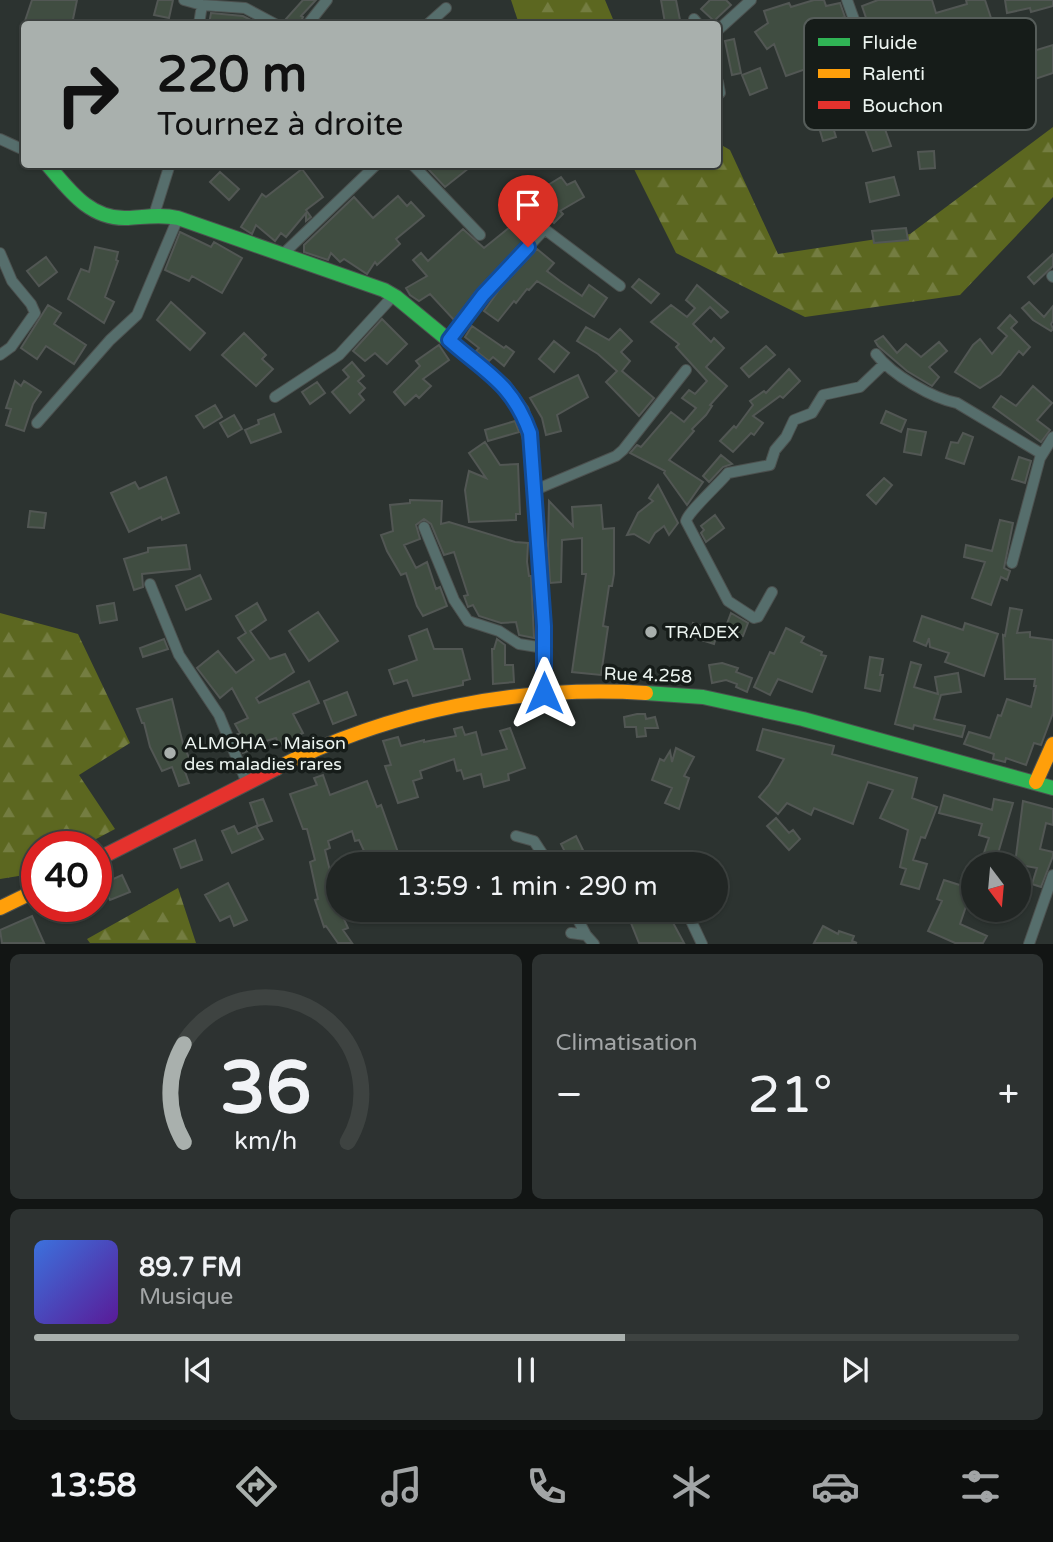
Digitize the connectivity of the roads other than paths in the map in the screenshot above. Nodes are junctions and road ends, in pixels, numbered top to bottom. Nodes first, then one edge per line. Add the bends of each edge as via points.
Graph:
1 (184, 0) edge
2 (327, 0) edge
3 (751, 0) edge
4 (847, 0) edge
5 (202, 5) junction
6 (446, 8) dead end
7 (853, 18) edge
8 (199, 21) edge
9 (269, 21) edge
10 (310, 21) edge
11 (431, 21) edge
12 (721, 27) edge
13 (0, 139) edge
14 (21, 149) edge
15 (50, 168) edge
16 (169, 168) edge
17 (373, 168) edge
18 (416, 168) edge
19 (154, 215) junction
20 (178, 218) junction
21 (480, 235) dead end
22 (0, 253) edge
23 (282, 254) junction
24 (621, 286) dead end
25 (394, 295) junction
26 (449, 340) junction
27 (876, 354) dead end
28 (0, 355) edge
29 (884, 364) junction
30 (686, 370) dead end
31 (275, 397) dead end
32 (37, 423) dead end
33 (1053, 437) edge
34 (1042, 454) junction
35 (535, 490) junction
36 (424, 527) dead end
37 (1012, 563) dead end
38 (150, 584) dead end
39 (772, 592) dead end
40 (544, 648) junction
41 (544, 693) junction
42 (1053, 744) edge
43 (1036, 782) junction
44 (247, 783) junction
45 (1053, 788) edge
46 (516, 836) dead end
47 (112, 852) edge
48 (541, 852) edge
49 (1053, 875) edge
50 (21, 898) edge
51 (0, 908) edge
52 (580, 922) edge
53 (692, 922) edge
54 (571, 933) dead end
55 (590, 939) edge
56 (702, 943) edge
57 (1029, 943) edge

1 - 5 street
2 - 10 street
3 - 12 street
4 - 7 street
5 - 8 street
5 - 9 street via 245,8
6 - 11 street
13 - 14 street
15 - 19 main road via 78,201 107,217
16 - 19 street
17 - 23 street
18 - 21 street
19 - 20 main road
20 - 23 main road
20 - 32 street via 137,315
22 - 28 street via 12,281 35,313
23 - 25 main road
24 - 26 street via 543,231 483,295
25 - 26 main road
25 - 31 street via 339,355
26 - 35 main road via 498,379 523,413 530,433
27 - 29 street
29 - 34 street
29 - 39 street via 855,390 823,395 812,413 794,420 770,465 728,473 688,515 686,521 728,601 754,618
30 - 35 street via 624,450
33 - 34 street
34 - 37 street
35 - 40 main road
36 - 40 street via 454,600 468,621 499,631 519,644
38 - 44 street via 179,655 219,715
40 - 41 main road
41 - 43 main road, Rue 4.258 via 703,697
41 - 44 main road, Rue 4.258 via 461,704 407,718 347,738
42 - 43 main road
43 - 45 main road, Rue 4.258
44 - 47 main road, Rue 4.258
46 - 48 street via 534,841
49 - 57 street
50 - 51 main road
52 - 55 street
53 - 56 street
54 - 55 street

